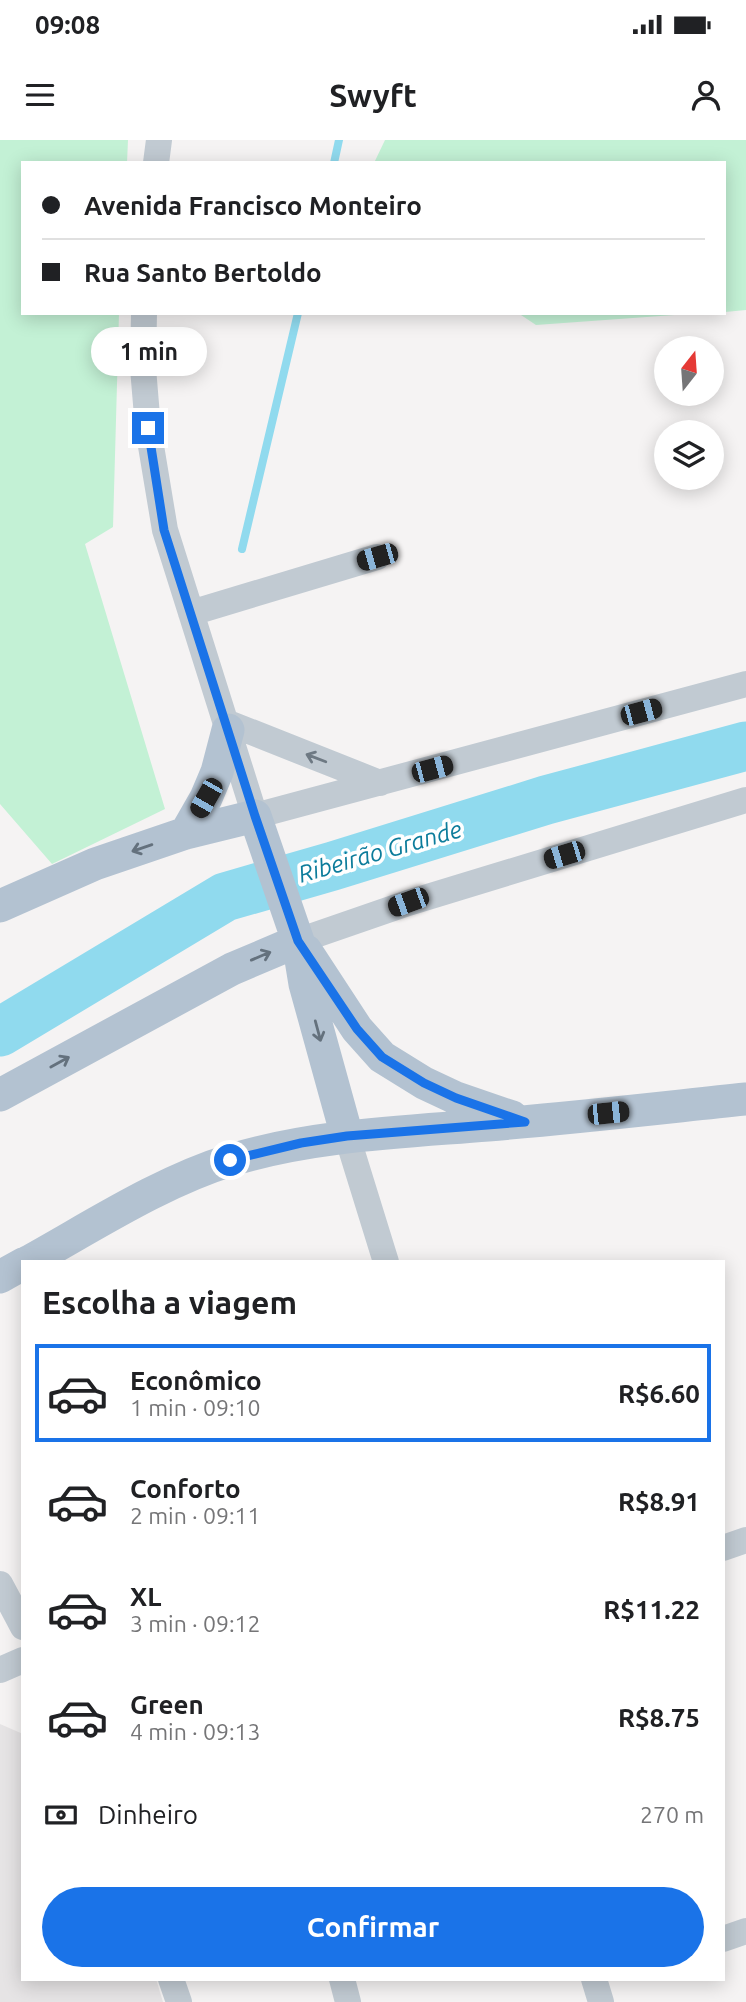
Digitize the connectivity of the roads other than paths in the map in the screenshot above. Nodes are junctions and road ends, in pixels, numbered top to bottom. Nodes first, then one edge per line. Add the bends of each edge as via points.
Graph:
1 (159, 140) edge
2 (156, 161) edge
3 (144, 315) edge
4 (377, 557) dead end
5 (191, 613) junction
6 (746, 684) edge
7 (227, 726) junction
8 (380, 783) junction
9 (746, 800) edge
10 (255, 816) junction
11 (186, 833) junction
12 (0, 906) edge
13 (298, 941) junction
14 (0, 1095) edge
15 (746, 1099) edge
16 (525, 1122) junction
17 (347, 1136) junction
18 (32, 1260) edge
19 (385, 1260) edge
20 (21, 1266) edge
21 (0, 1277) edge
22 (746, 1540) edge
23 (725, 1547) edge
24 (0, 1584) edge
25 (21, 1623) edge
26 (21, 1661) edge
27 (0, 1670) edge
28 (746, 1931) edge
29 (725, 1938) edge
30 (172, 1981) edge
31 (343, 1981) edge
32 (179, 2002) edge
33 (348, 2002) edge

1 - 2 street
3 - 5 street via 143,368 152,454 164,530
4 - 5 street
5 - 7 street
6 - 8 street
8 -> 7 street
7 - 10 street
7 - 11 main road via 217,772
8 - 10 street
9 - 13 street via 408,902
10 - 11 main road
10 - 13 main road
11 -> 12 main road via 95,864
14 -> 13 main road via 210,980
13 - 16 main road via 357,1029 382,1057 456,1098
13 -> 17 main road
15 - 16 main road
16 - 17 main road
17 - 18 main road via 230,1160 167,1185
17 - 19 street
20 - 21 main road
22 - 23 street
24 - 25 street
26 - 27 street
28 - 29 street
30 - 32 street
31 - 33 street

